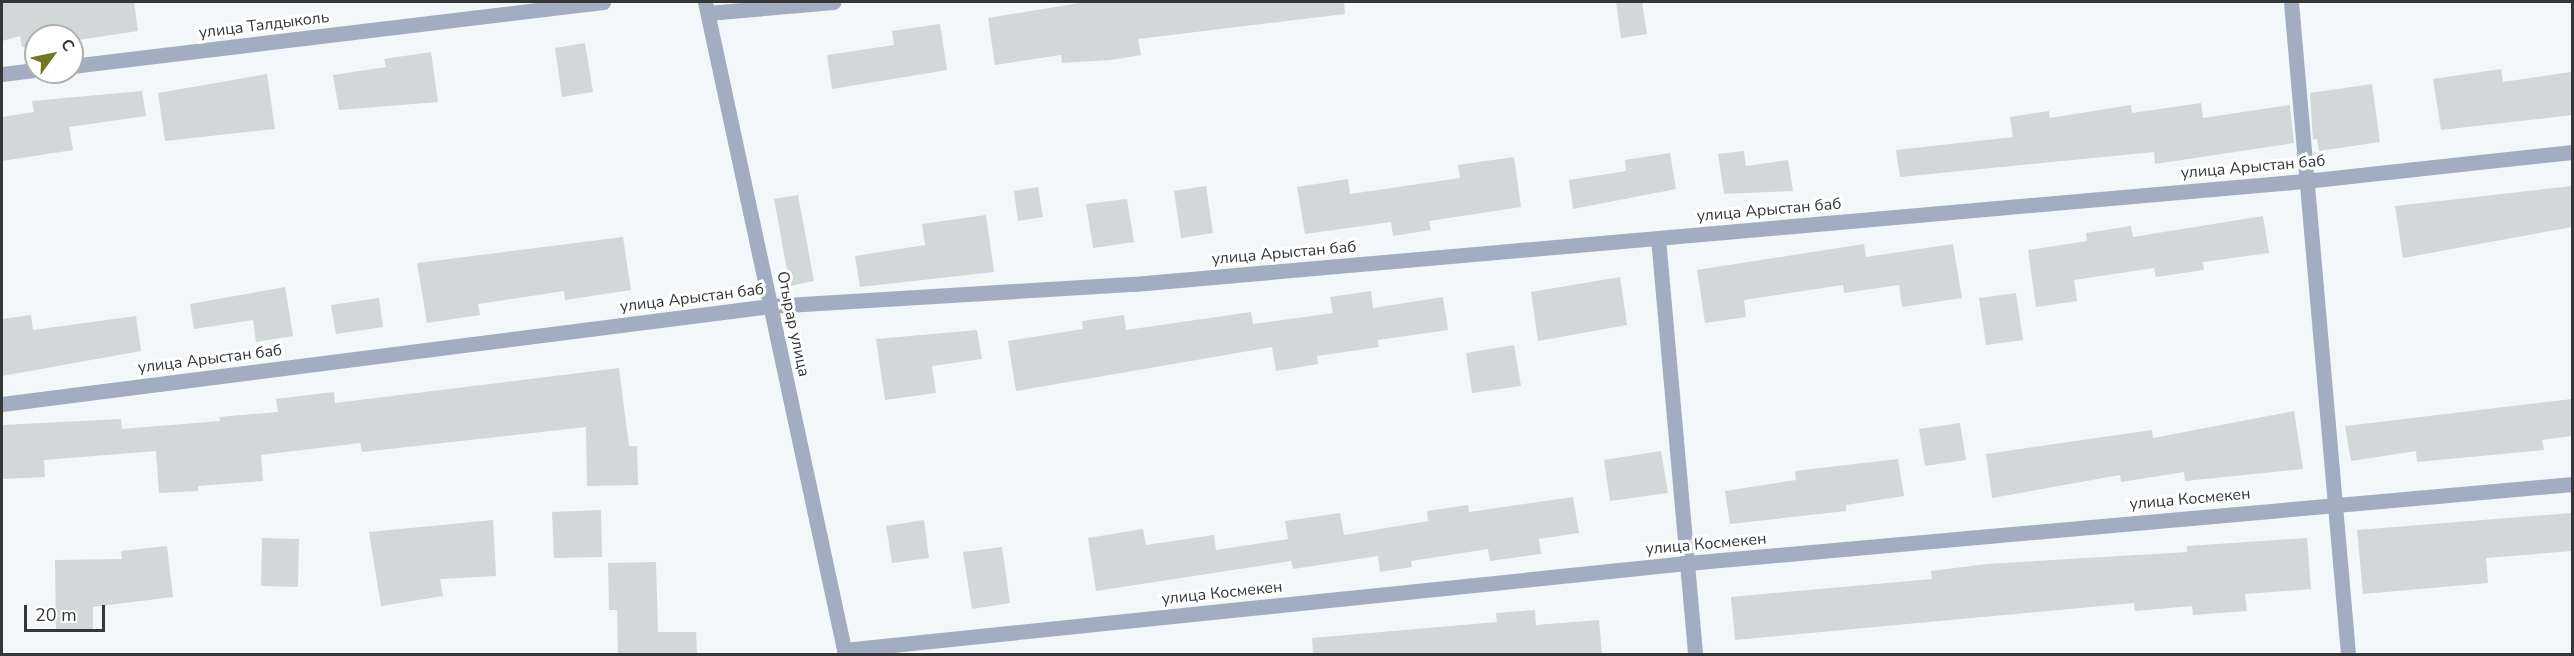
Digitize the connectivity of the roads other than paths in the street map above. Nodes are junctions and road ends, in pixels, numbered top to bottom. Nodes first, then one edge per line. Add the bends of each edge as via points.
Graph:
1 (603, 2) edge
2 (834, 2) edge
3 (2291, 2) edge
4 (531, 5) edge
5 (706, 7) edge
6 (84, 64) edge
7 (24, 71) edge
8 (2, 74) edge
9 (2572, 152) edge
10 (2305, 181) junction
11 (1658, 238) junction
12 (770, 306) junction
13 (2, 404) edge
14 (2572, 484) edge
15 (2331, 504) junction
16 (1687, 563) junction
17 (844, 652) edge
18 (1695, 654) edge
19 (2348, 654) edge

1 - 4 street, улица Талдыколь
2 - 5 street
3 - 10 street
4 - 6 street, улица Талдыколь
5 - 12 street, Отырар улица
7 - 8 street
9 - 10 street, улица Арыстан баб
10 - 11 street, улица Арыстан баб
10 - 15 street
11 - 12 street, улица Арыстан баб via 1134,284
11 - 16 street
12 - 13 street, улица Арыстан баб
12 - 17 street, Отырар улица
14 - 15 street, улица Космекен
15 - 16 street, улица Космекен
15 - 19 street
16 - 17 street, улица Космекен
16 - 18 street

